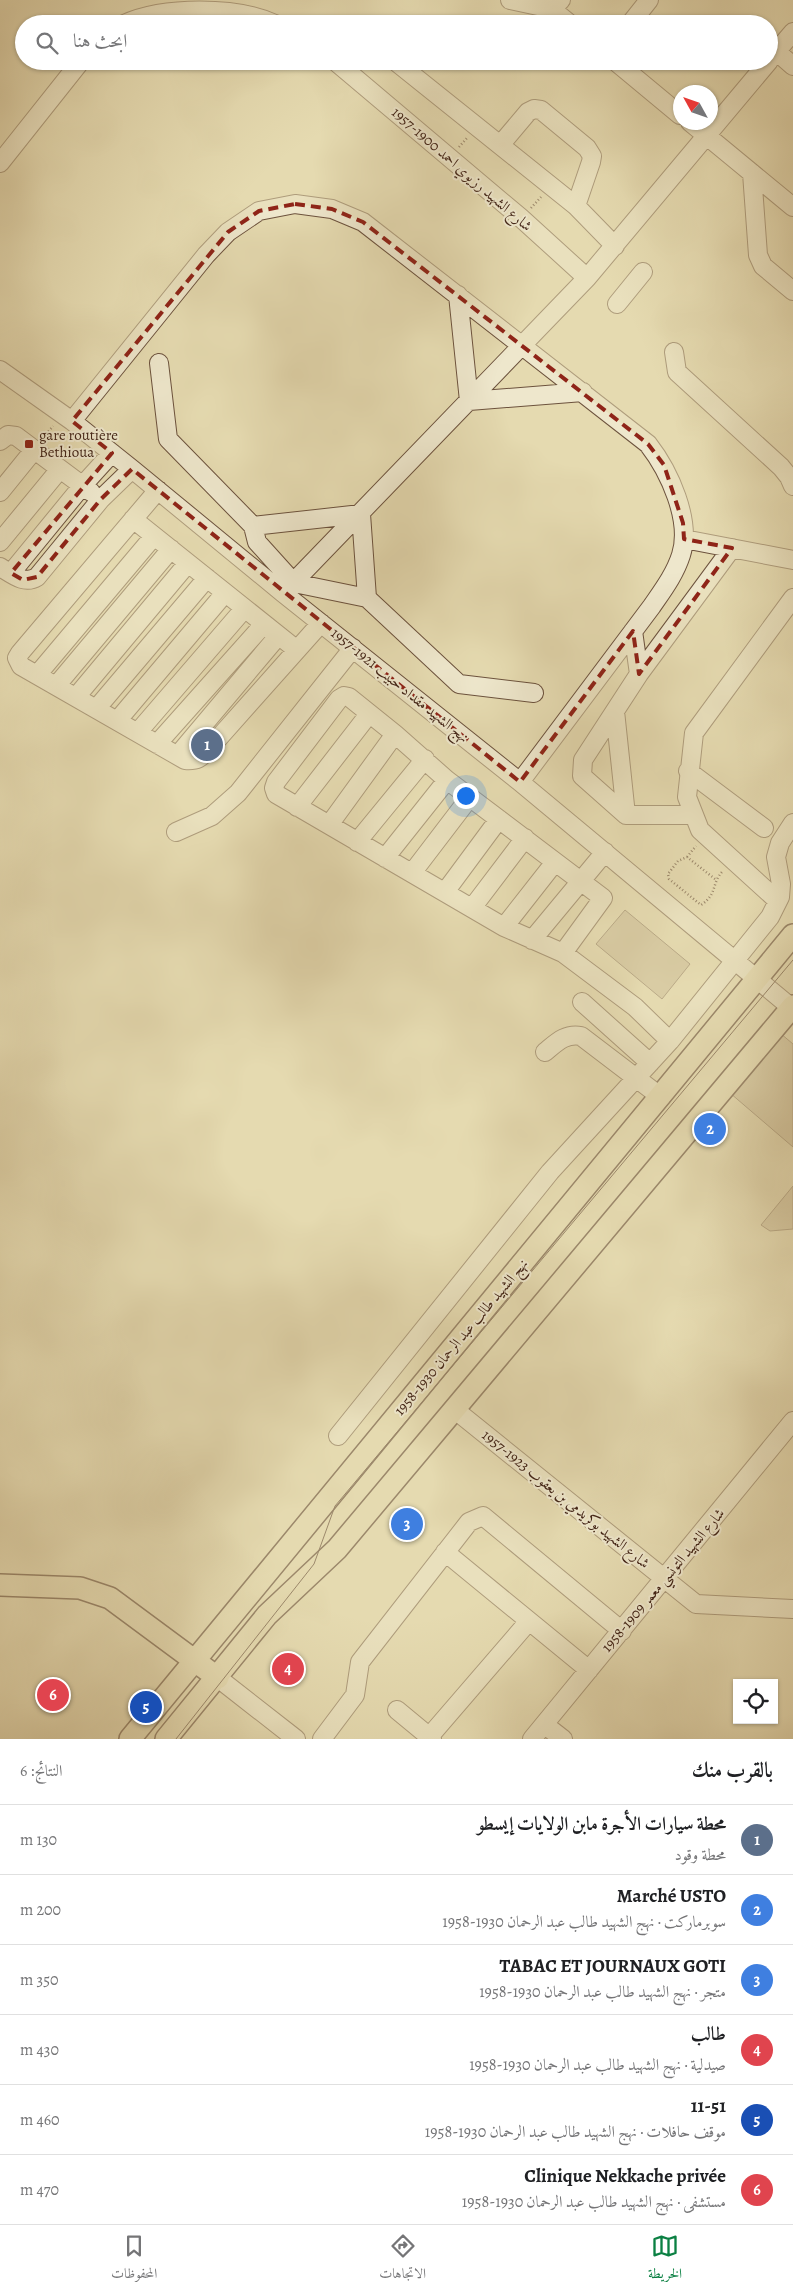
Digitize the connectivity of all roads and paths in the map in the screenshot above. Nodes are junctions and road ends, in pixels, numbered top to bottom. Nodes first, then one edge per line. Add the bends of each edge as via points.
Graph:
1 (510, 0) edge
2 (649, 0) edge
3 (551, 3) edge
4 (158, 15) edge
5 (248, 15) edge
6 (562, 15) edge
7 (637, 15) edge
8 (793, 32) edge
9 (778, 50) edge
10 (778, 61) edge
11 (793, 66) edge
12 (74, 70) edge
13 (346, 70) edge
14 (406, 70) edge
15 (626, 70) edge
16 (761, 70) edge
17 (673, 109) edge
18 (478, 127) junction
19 (699, 130) edge
20 (706, 136) junction
21 (501, 144) junction
22 (450, 158) junction
23 (0, 163) edge
24 (752, 174) junction
25 (551, 186) junction
26 (576, 206) junction
27 (793, 207) edge
28 (521, 218) junction
29 (614, 246) junction
30 (643, 272) dead end
31 (587, 278) junction
32 (793, 291) edge
33 (458, 295) junction
34 (617, 304) dead end
35 (523, 345) junction
36 (674, 352) dead end
37 (159, 363) dead end
38 (0, 370) edge
39 (583, 392) junction
40 (469, 401) junction
41 (68, 418) junction
42 (0, 441) edge
43 (34, 450) junction
44 (112, 453) junction
45 (60, 469) junction
46 (132, 469) junction
47 (82, 485) junction
48 (793, 486) edge
49 (158, 490) junction
50 (0, 492) edge
51 (102, 499) junction
52 (361, 514) junction
53 (133, 519) junction
54 (253, 526) junction
55 (154, 536) junction
56 (684, 539) junction
57 (0, 542) edge
58 (732, 548) junction
59 (171, 549) junction
60 (793, 560) edge
61 (188, 563) junction
62 (5, 570) edge
63 (207, 578) junction
64 (289, 588) junction
65 (225, 593) junction
66 (367, 598) junction
67 (793, 598) edge
68 (244, 608) junction
69 (321, 623) junction
70 (264, 624) junction
71 (634, 630) junction
72 (278, 636) junction
73 (353, 648) junction
74 (296, 650) junction
75 (639, 674) junction
76 (37, 675) junction
77 (56, 686) junction
78 (534, 693) dead end
79 (76, 697) junction
80 (96, 709) junction
81 (615, 711) junction
82 (369, 714) junction
83 (117, 721) junction
84 (138, 732) junction
85 (395, 734) junction
86 (157, 744) junction
87 (178, 755) junction
88 (425, 759) junction
89 (688, 771) junction
90 (447, 780) junction
91 (520, 782) junction
92 (470, 797) junction
93 (297, 807) junction
94 (626, 815) junction
95 (692, 815) junction
96 (499, 819) junction
97 (793, 823) edge
98 (329, 825) junction
99 (764, 828) dead end
100 (176, 832) dead end
101 (525, 838) junction
102 (357, 842) junction
103 (605, 852) junction
104 (385, 858) junction
105 (555, 862) junction
106 (412, 873) junction
107 (716, 879) joint
108 (582, 880) junction
109 (444, 892) junction
110 (780, 905) edge
111 (472, 908) junction
112 (504, 927) junction
113 (793, 935) edge
114 (532, 940) junction
115 (563, 952) junction
116 (736, 961) junction
117 (758, 980) junction
118 (582, 1002) dead end
119 (635, 1007) junction
120 (792, 1007) edge
121 (616, 1031) junction
122 (670, 1041) junction
123 (545, 1052) dead end
124 (650, 1063) junction
125 (637, 1078) junction
126 (661, 1096) junction
127 (454, 1409) junction
128 (793, 1421) edge
129 (338, 1436) dead end
130 (445, 1552) junction
131 (666, 1579) junction
132 (0, 1585) edge
133 (793, 1609) edge
134 (529, 1621) junction
135 (622, 1631) junction
136 (194, 1659) junction
137 (589, 1670) junction
138 (218, 1678) junction
139 (397, 1710) dead end
140 (545, 1725) junction
141 (430, 1738) edge
142 (130, 1739) edge
143 (166, 1739) edge
144 (296, 1739) edge
145 (322, 1739) edge
146 (532, 1739) edge
147 (563, 1739) edge

1 - 3 street
2 - 7 street
3 - 6 street
4 - 5 street via 207,12
8 - 9 street
10 - 11 street
12 - 23 street
13 - 22 street, شارع الشهيد رزيوي احمد 1900-1957
14 - 18 street
15 - 17 street
16 - 20 street
18 - 21 street
18 - 22 path
19 - 20 street
20 - 24 street
20 - 29 street
21 - 25 street
21 - 26 street via 528,112 541,110 592,156
22 - 28 street, شارع الشهيد رزيوي احمد 1900-1957
24 - 27 street
24 - 32 street via 758,255 763,266
25 - 26 street
25 - 28 path
26 - 29 street
28 - 31 street, شارع الشهيد رزيوي احمد 1900-1957
29 - 31 street
30 - 34 street
31 - 35 street
33 - 35 street
33 - 40 street
33 - 41 street via 363,222 332,209 295,204 259,211 228,232 206,255
35 - 39 street
35 - 40 street
36 - 48 street via 677,372 781,467
37 - 54 street via 168,439
38 - 41 street, نهج الشهيد مقداد حبيب 1921-1957
39 - 40 street
39 - 56 street via 648,444 664,464 683,523
40 - 52 street
41 - 43 path
41 - 44 street, نهج الشهيد مقداد حبيب 1921-1957
42 - 43 street via 8,435 16,436
43 - 45 street
43 - 50 street
44 - 46 street, نهج الشهيد مقداد حبيب 1921-1957
44 - 47 street
45 - 47 street
45 - 57 street
46 - 49 street, نهج الشهيد مقداد حبيب 1921-1957
46 - 51 street
47 - 51 street
47 - 62 street
49 - 53 street
49 - 64 street, نهج الشهيد مقداد حبيب 1921-1957
51 - 62 street via 37,577 31,581 23,580
52 - 54 street
52 - 64 street
52 - 66 street
53 - 55 street
53 - 76 street via 20,653 17,658 21,666
54 - 64 street via 257,542
55 - 59 street
55 - 76 street
56 - 58 street
56 - 71 street via 672,576
58 - 60 street
58 - 75 street
59 - 61 street
59 - 77 street
61 - 63 street
61 - 79 street
63 - 65 street
63 - 80 street
64 - 66 street
64 - 69 street, نهج الشهيد مقداد حبيب 1921-1957
65 - 68 street
65 - 83 street
66 - 78 street via 458,684
67 - 89 street via 694,733
68 - 70 street
68 - 84 street
69 - 73 street, نهج الشهيد مقداد حبيب 1921-1957
69 - 74 street
70 - 72 street
70 - 86 street
71 - 75 street
71 - 91 street
72 - 74 street
72 - 87 street
73 - 91 street, نهج الشهيد مقداد حبيب 1921-1957
73 - 100 street via 238,793 212,816
74 - 87 street via 201,758 194,761
75 - 81 street
76 - 77 street
77 - 79 street
79 - 80 street
80 - 83 street
81 - 94 street
81 - 94 street via 583,760 582,776
82 - 85 street
82 - 93 street
82 - 93 street via 348,698 339,699 274,788 276,794
83 - 84 street
84 - 86 street
85 - 88 street
85 - 98 street
86 - 87 street
88 - 90 street
88 - 102 street
89 - 95 street via 687,797
89 - 99 street
90 - 92 street
90 - 104 street
91 - 103 street, نهج الشهيد مقداد حبيب 1921-1957
92 - 96 street
92 - 106 street
93 - 98 street
94 - 95 street
95 - 110 street via 700,830
96 - 101 street
96 - 109 street
97 - 110 street via 780,843 776,857 781,884
98 - 102 street
101 - 105 street
101 - 111 street
102 - 104 street
103 - 108 street
103 - 116 street, نهج الشهيد مقداد حبيب 1921-1957
104 - 106 street
105 - 108 street
105 - 112 street
106 - 109 street
107 - 107 path via 713,894 701,905 669,879 668,874 678,861 687,856
108 - 114 street
108 - 115 street via 600,895 602,901
109 - 111 street
110 - 116 street
111 - 112 street
112 - 114 street
113 - 117 main road, نهج الشهيد طالب عبد الرحمان 1930-1958
114 - 115 street
115 - 119 street
116 - 117 street, نهج الشهيد مقداد حبيب 1921-1957
116 - 122 street
117 - 120 street, نهج الشهيد مقداد حبيب 1921-1957
117 - 126 main road, نهج الشهيد طالب عبد الرحمان 1930-1958
118 - 121 street
119 - 121 street
119 - 122 street
120 - 127 main road
121 - 124 street
122 - 124 street
123 - 125 street via 564,1037 580,1036
124 - 125 street
125 - 126 street
125 - 129 street via 550,1172
126 - 136 main road, نهج الشهيد طالب عبد الرحمان 1930-1958
127 - 131 street, شارع الشهيد بوكريدمي بن يعقوب 1923-1957
127 - 138 main road via 337,1549 280,1601
128 - 131 street, شارع الشهيد التونسي معمر 1909-1958
130 - 134 street
130 - 135 street via 469,1522 483,1516
130 - 145 street via 360,1662 355,1695
131 - 133 street, شارع الشهيد بوكريدمي بن يعقوب 1923-1957 via 696,1604
131 - 135 street, شارع الشهيد التونسي معمر 1909-1958
132 - 136 main road via 80,1588 110,1598
134 - 137 street
134 - 141 street
135 - 137 street, شارع الشهيد التونسي معمر 1909-1958
136 - 138 main road
136 - 142 main road, نهج الشهيد طالب عبد الرحمان 1930-1958
137 - 140 street, شارع الشهيد التونسي معمر 1909-1958
138 - 143 main road
138 - 144 street
139 - 141 street
140 - 146 street, شارع الشهيد التونسي معمر 1909-1958
140 - 147 street

